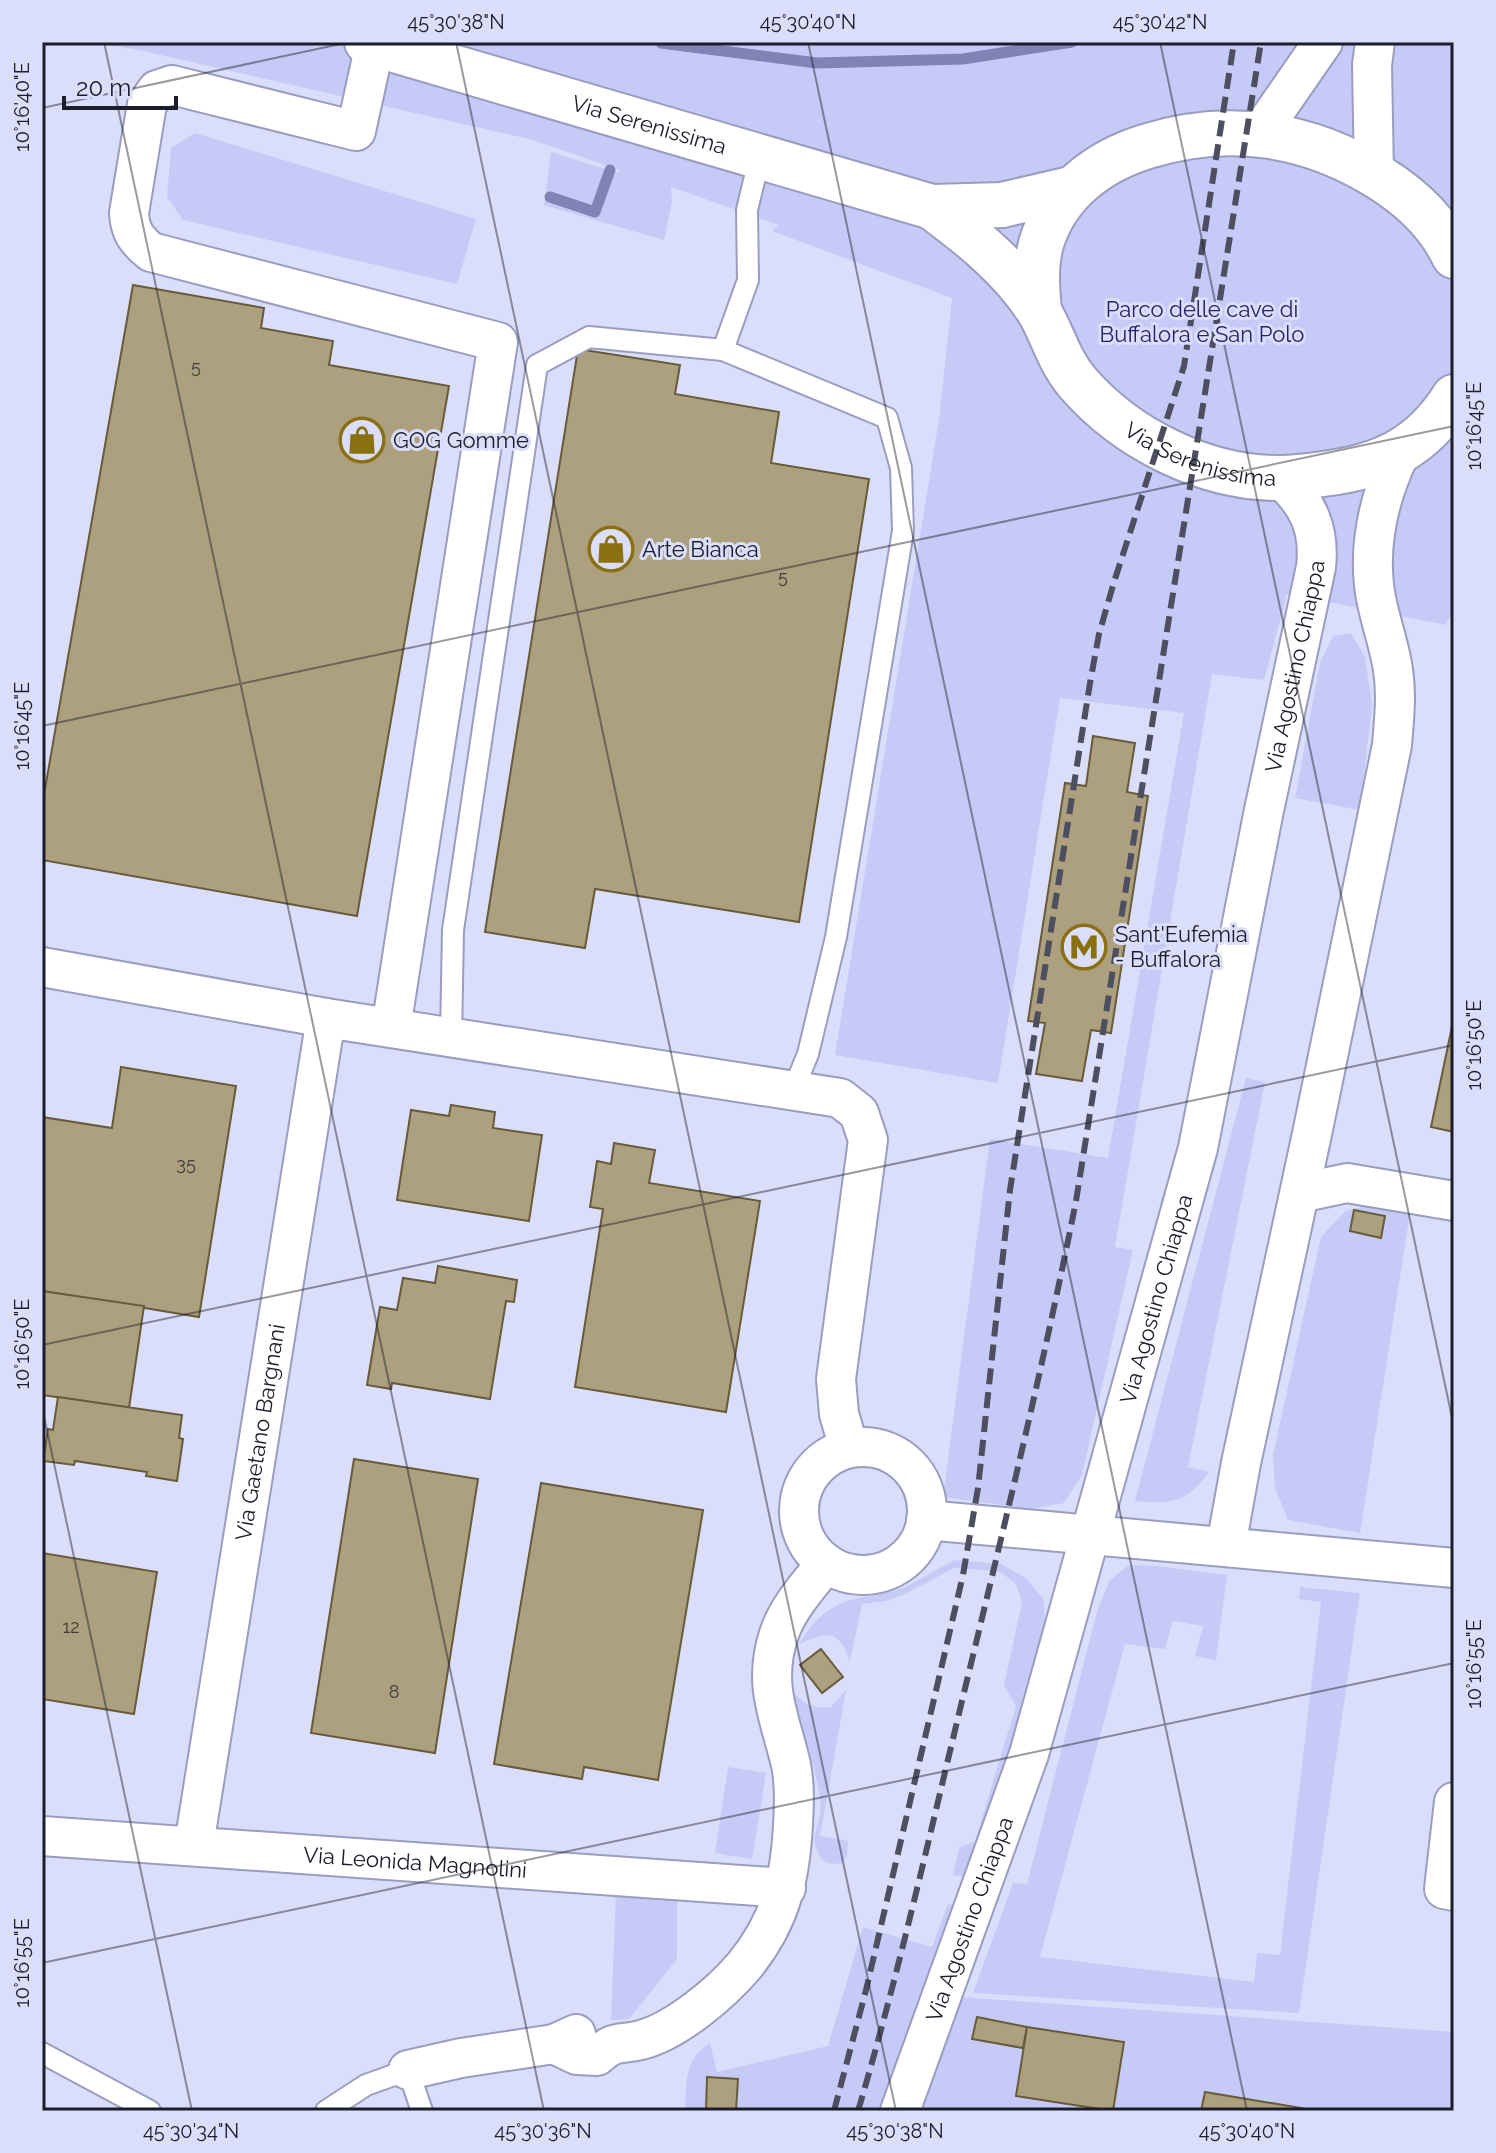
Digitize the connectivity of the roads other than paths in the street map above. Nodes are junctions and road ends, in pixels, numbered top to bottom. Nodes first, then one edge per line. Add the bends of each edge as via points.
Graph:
1 (1323, 42) edge
2 (371, 43) edge
3 (1373, 53) edge
4 (1260, 133) junction
5 (760, 156) junction
6 (1374, 174) junction
7 (1071, 189) junction
8 (932, 207) junction
9 (1439, 212) edge
10 (1454, 256) edge
11 (1039, 311) junction
12 (723, 350) junction
13 (1454, 397) edge
14 (1424, 442) edge
15 (1281, 479) junction
16 (42, 967) edge
17 (326, 1018) junction
18 (391, 1028) junction
19 (451, 1038) junction
20 (793, 1090) junction
21 (1300, 1193) junction
22 (1454, 1201) edge
23 (849, 1448) junction
24 (926, 1520) junction
25 (1090, 1533) junction
26 (1226, 1546) junction
27 (826, 1563) junction
28 (1454, 1568) edge
29 (1454, 1802) edge
30 (42, 1836) edge
31 (194, 1845) junction
32 (786, 1888) junction
33 (1454, 1891) edge
34 (42, 2053) edge
35 (408, 2070) junction
36 (150, 2111) edge
37 (326, 2111) edge
38 (422, 2111) edge
39 (900, 2111) edge

1 - 4 street
2 - 5 main road, Via Serenissima
2 - 18 street via 356,131 172,85 157,90 147,104 129,213 130,229 151,252 498,342
3 - 6 street
4 - 6 main road, Via Serenissima via 1327,150
4 - 7 main road, Via Serenissima via 1173,138 1099,166
5 - 8 main road, Via Serenissima
5 - 12 lane via 747,210 748,280
6 - 9 main road, Via Serenissima
7 - 8 main road, Via Serenissima via 1002,205
7 - 11 main road, Via Serenissima via 1040,246
8 - 11 main road, Via Serenissima via 991,254
9 - 10 main road, Via Serenissima
11 - 15 main road, Via Serenissima via 1054,348 1076,381 1125,425 1205,466
12 - 19 lane via 589,337 537,365 453,930
12 - 20 lane via 887,418 901,468 903,531 836,937 808,1054
13 - 14 main road, Via Serenissima
14 - 15 main road, Via Serenissima via 1367,465
14 - 21 street via 1380,504 1374,532 1378,611 1394,671 1392,745
15 - 25 street, Via Agostino Chiappa via 1302,500 1316,527 1316,567 1198,1148
16 - 17 street
17 - 18 street
17 - 31 street, Via Gaetano Bargnani
18 - 19 street
19 - 20 street
20 - 23 street via 840,1098 859,1113 868,1140 836,1379
21 - 22 street via 1347,1183
21 - 26 street
23 - 24 street via 889,1452 906,1464 923,1490
23 - 27 street via 814,1469 799,1507 801,1529
24 - 25 street
24 - 27 street via 920,1541 888,1570 867,1575
25 - 26 street
25 - 39 street, Via Agostino Chiappa via 1029,1754
26 - 28 street
27 - 32 street via 789,1613 773,1664 777,1721 794,1782
29 - 33 street via 1444,1889
30 - 31 street, Via Leonida Magnolini
31 - 32 street, Via Leonida Magnolini
32 - 35 street via 768,1932 743,1967 674,2025 641,2040 610,2044 596,2035 575,2034 554,2044
34 - 36 lane
35 - 37 lane via 366,2085
35 - 38 lane

